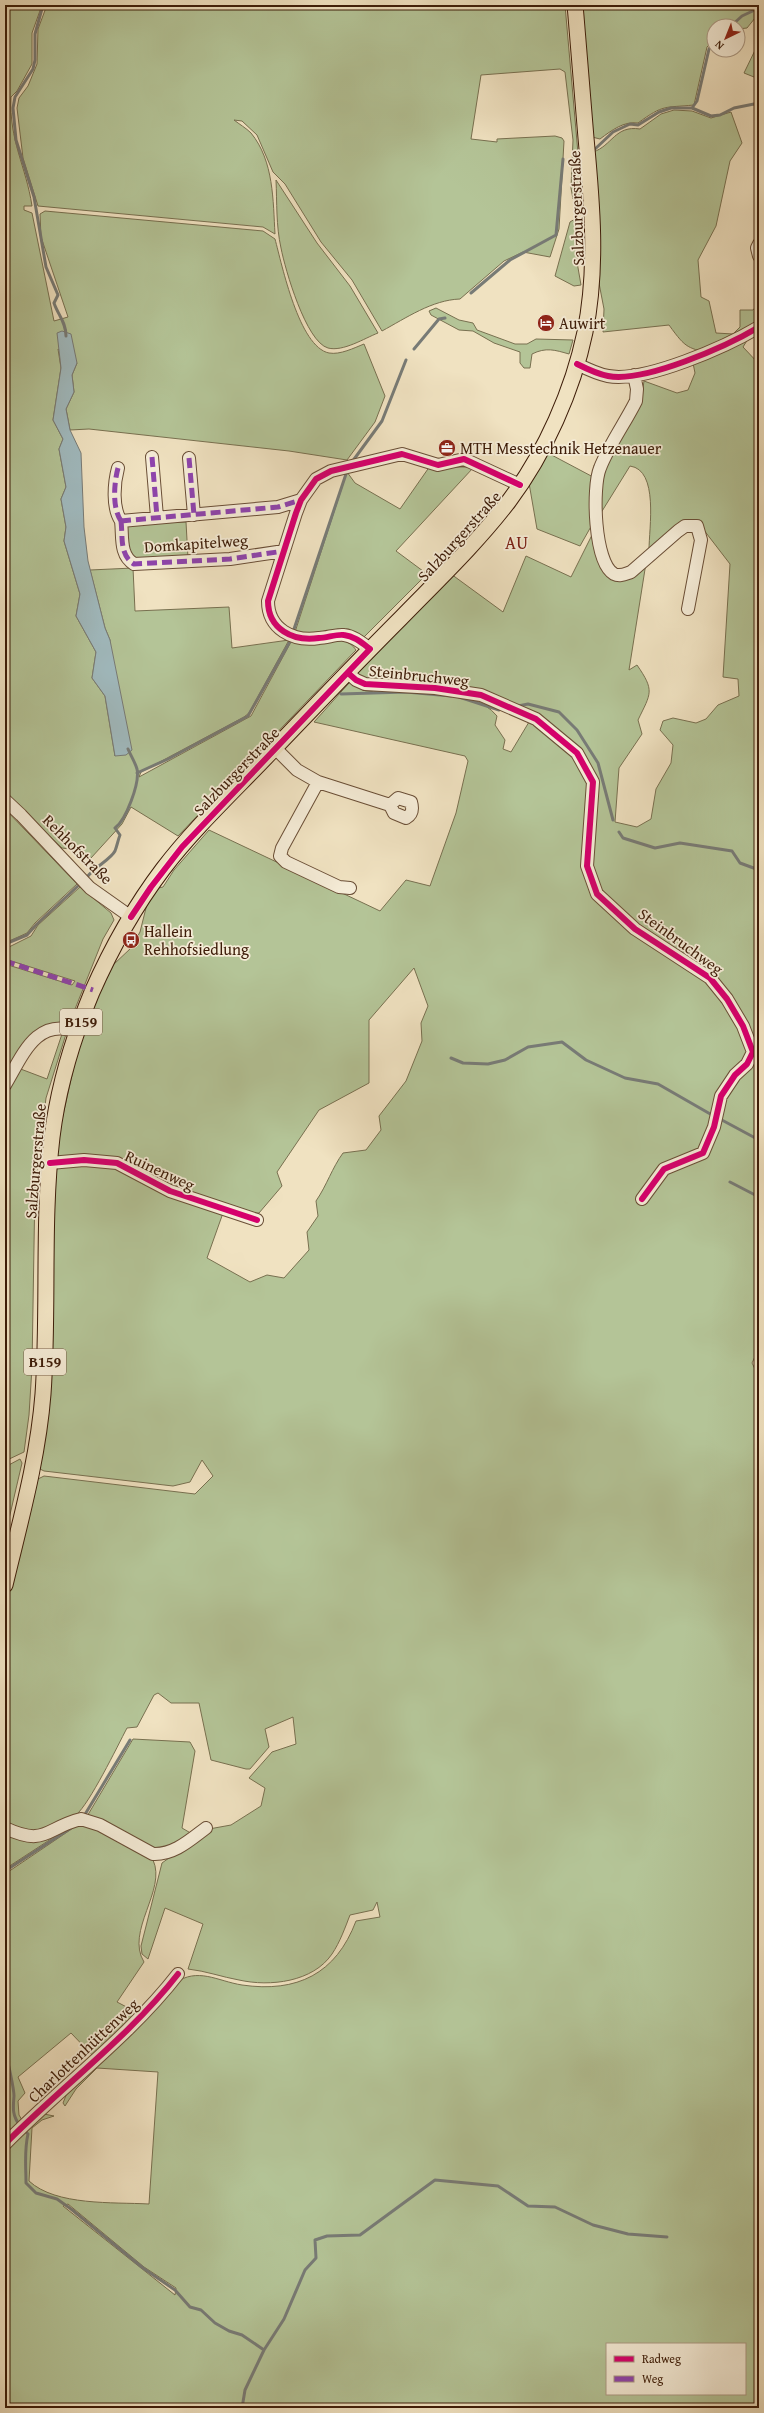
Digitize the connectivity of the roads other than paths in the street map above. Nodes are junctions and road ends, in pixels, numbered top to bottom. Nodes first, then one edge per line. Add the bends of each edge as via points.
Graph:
1 (575, 5) edge
2 (759, 244) edge
3 (759, 256) edge
4 (759, 327) edge
5 (577, 364) junction
6 (634, 375) junction
7 (152, 457) dead end
8 (189, 458) dead end
9 (118, 468) dead end
10 (520, 484) junction
11 (302, 500) junction
12 (194, 515) junction
13 (157, 517) junction
14 (121, 521) junction
15 (284, 551) junction
16 (688, 608) dead end
17 (370, 649) junction
18 (351, 676) junction
19 (279, 753) junction
20 (318, 782) junction
21 (5, 800) edge
22 (390, 805) dead end
23 (350, 888) dead end
24 (131, 917) junction
25 (77, 1032) junction
26 (5, 1085) edge
27 (50, 1163) junction
28 (642, 1199) dead end
29 (257, 1220) dead end
30 (5, 1585) edge
31 (5, 1828) edge
32 (206, 1828) dead end
33 (178, 1974) dead end
34 (5, 2144) edge

1 - 5 main road, Salzburgerstraße / B159 via 593,228 591,291
2 - 3 street
4 - 6 street via 729,345 685,362
5 - 6 street via 610,376
5 - 10 main road, Salzburgerstraße / B159 via 555,423
6 - 16 street via 636,401 600,469 595,496 602,557 608,569 614,574 622,575 631,572 685,526 697,526 702,540
7 - 13 street
8 - 12 street
9 - 14 street, Domkapitelweg via 115,481 117,515
10 - 11 street via 464,459 438,465 402,454 331,471 316,479
10 - 17 main road, Salzburgerstraße / B159 via 475,541
11 - 12 street via 278,507
11 - 15 street
12 - 13 street
13 - 14 street
14 - 15 street, Domkapitelweg via 124,554 126,559 134,564 230,559
15 - 17 street via 268,601 268,613 277,628 292,635 318,639 344,635 355,638
17 - 18 main road, Salzburgerstraße / B159
18 - 19 main road, Salzburgerstraße / B159
18 - 28 street, Steinbruchweg via 377,685 435,688 481,695 536,719 558,736 577,753 593,782 587,866 598,894 635,929 710,978 727,999 743,1026 753,1052 747,1064 735,1075 721,1096 714,1127 703,1153 664,1169
19 - 20 street via 297,770
19 - 24 main road, Salzburgerstraße / B159 via 182,846
20 - 22 street
20 - 23 street via 280,856 286,862 339,887
21 - 24 street, Rehhofstraße via 90,888
24 - 25 main road, Salzburgerstraße / B159 via 93,990
25 - 26 street via 59,1028 46,1031 36,1038 27,1046
25 - 27 main road, Salzburgerstraße / B159 via 59,1099
27 - 29 street, Ruinenweg via 90,1160 118,1164 170,1191
27 - 30 main road, Salzburgerstraße / B159 via 43,1398 34,1458
31 - 32 street via 21,1835 43,1836 81,1819 100,1825 153,1854 161,1854 172,1851
33 - 34 street, Charlottenhüttenweg via 132,2025 39,2109

